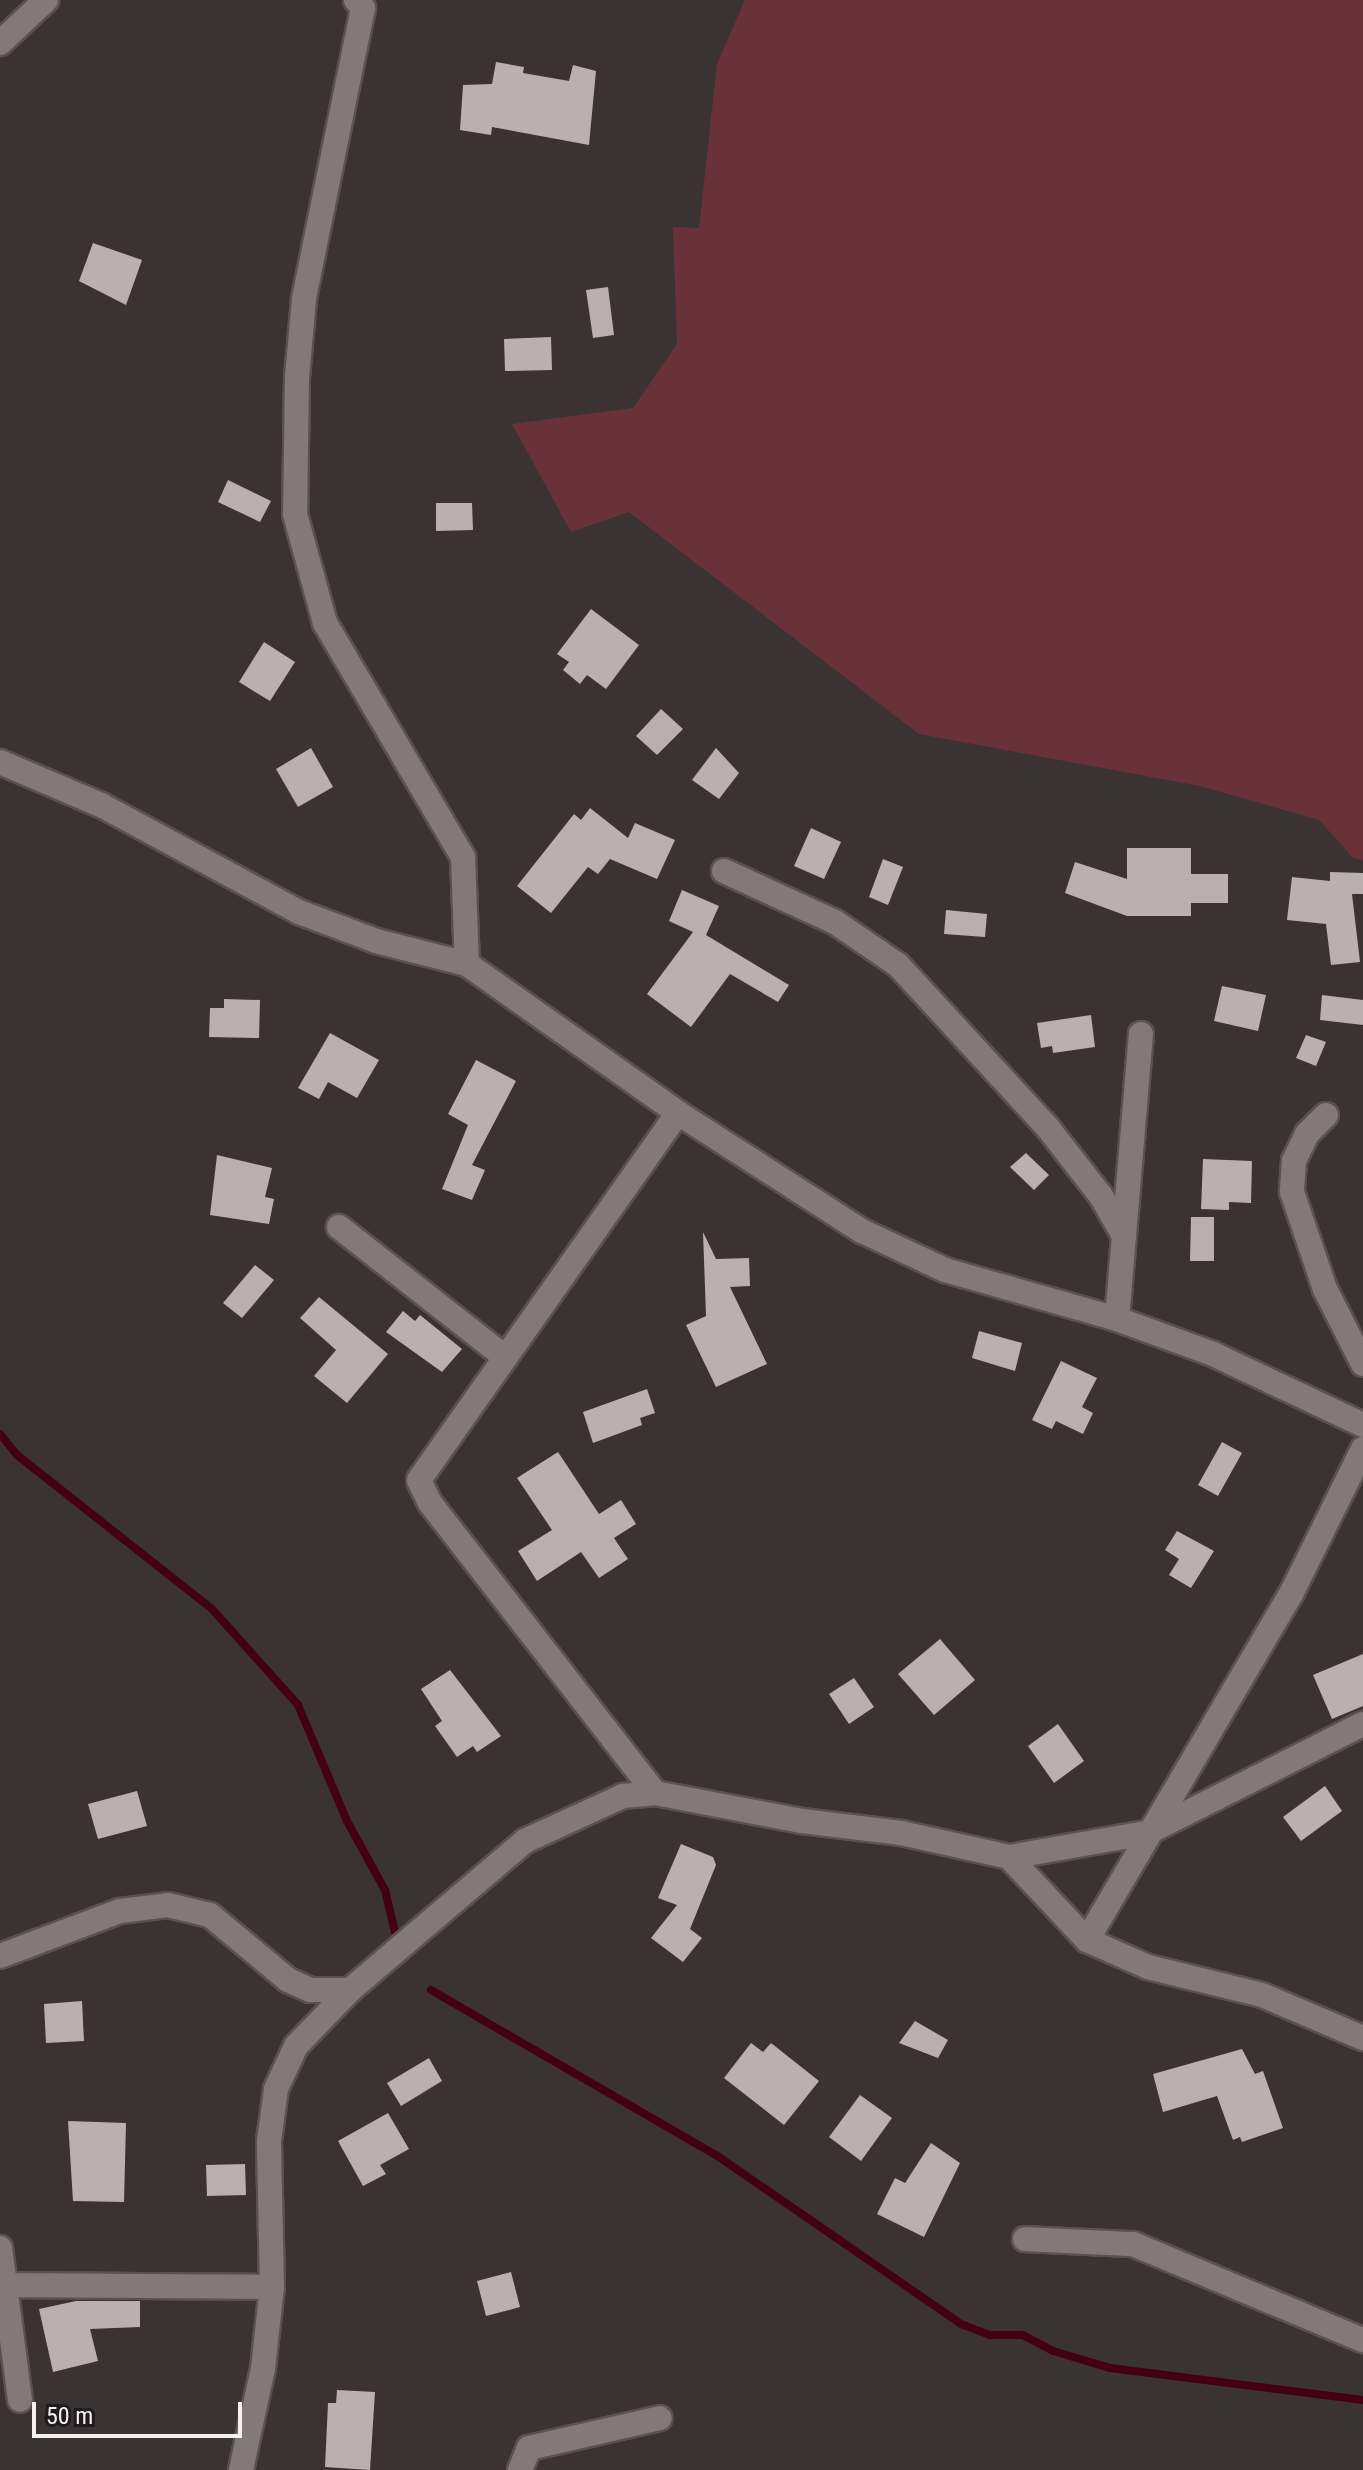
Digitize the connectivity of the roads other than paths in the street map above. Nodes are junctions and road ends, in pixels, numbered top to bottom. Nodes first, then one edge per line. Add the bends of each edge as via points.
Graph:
1 (37, 3) edge
2 (363, 3) edge
3 (0, 43) edge
4 (0, 762) edge
5 (724, 871) dead end
6 (467, 964) junction
7 (1141, 1034) dead end
8 (678, 1113) junction
9 (1326, 1115) dead end
10 (339, 1227) dead end
11 (1124, 1236) junction
12 (1117, 1319) junction
13 (505, 1357) junction
14 (1363, 1364) edge
15 (1363, 1425) edge
16 (1363, 1449) edge
17 (1363, 1724) edge
18 (655, 1793) junction
19 (1147, 1833) junction
20 (1009, 1857) junction
21 (1087, 1940) junction
22 (0, 1956) edge
23 (350, 1990) junction
24 (1363, 2038) edge
25 (1025, 2239) dead end
26 (0, 2248) edge
27 (4, 2285) junction
28 (272, 2287) junction
29 (1363, 2340) edge
30 (20, 2400) dead end
31 (660, 2418) dead end
32 (241, 2470) edge
33 (520, 2470) edge

1 - 3 street
2 - 6 street via 304,299 295,514 325,623 463,857
4 - 6 street via 113,811 299,912 376,941
5 - 11 street via 835,922 898,965 1048,1128 1101,1196
6 - 8 street
7 - 11 street
8 - 12 street via 876,1238 945,1270
8 - 13 street
9 - 14 street via 1307,1134 1294,1161 1292,1192 1325,1289
10 - 13 street
11 - 12 street
12 - 15 street via 1213,1354
13 - 18 street via 427,1462 421,1490
16 - 19 street via 1285,1605
17 - 19 street
18 - 20 street via 802,1821 901,1833
18 - 23 street via 623,1796 525,1841
19 - 20 street
19 - 21 street
20 - 21 street
21 - 24 street via 1148,1967 1262,1995
22 - 23 street via 120,1911 168,1905 210,1915 288,1980 310,1990
23 - 28 street via 296,2046 276,2089 269,2141
25 - 29 street via 1133,2244
26 - 27 street
27 - 28 street
27 - 30 street
28 - 32 street via 263,2368
31 - 33 street via 529,2448

